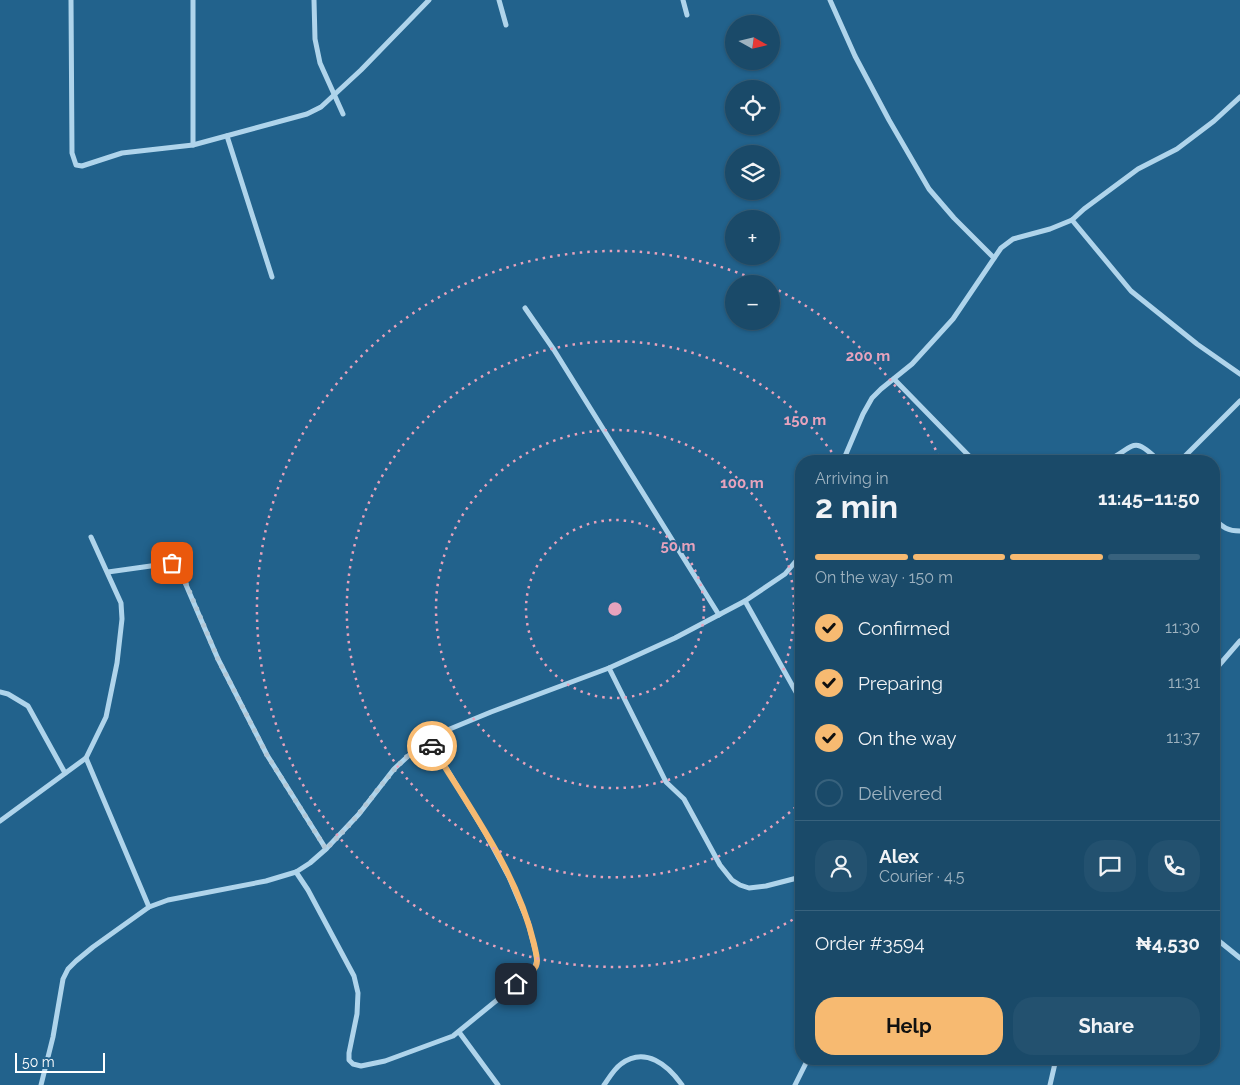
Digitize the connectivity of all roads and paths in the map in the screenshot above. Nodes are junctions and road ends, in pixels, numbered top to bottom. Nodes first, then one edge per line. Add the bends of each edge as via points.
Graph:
1 (71, 0) edge
2 (193, 0) edge
3 (314, 0) edge
4 (429, 0) edge
5 (499, 0) edge
6 (683, 0) edge
7 (830, 0) edge
8 (687, 15) dead end
9 (506, 25) dead end
10 (335, 93) junction
11 (1240, 97) edge
12 (344, 114) dead end
13 (227, 136) junction
14 (193, 145) junction
15 (1072, 220) junction
16 (994, 258) junction
17 (272, 277) dead end
18 (525, 308) dead end
19 (1240, 374) edge
20 (894, 379) junction
21 (1240, 401) edge
22 (846, 455) edge
23 (968, 455) edge
24 (1116, 455) edge
25 (1152, 455) edge
26 (1186, 455) edge
27 (1220, 524) edge
28 (1240, 531) edge
29 (91, 537) dead end
30 (795, 562) edge
31 (108, 572) junction
32 (745, 602) junction
33 (719, 615) junction
34 (1240, 641) edge
35 (1220, 664) edge
36 (609, 668) junction
37 (795, 690) edge
38 (0, 692) edge
39 (428, 738) junction
40 (86, 758) junction
41 (65, 773) junction
42 (0, 821) edge
43 (326, 849) junction
44 (296, 872) junction
45 (795, 879) edge
46 (149, 907) junction
47 (1220, 942) edge
48 (1240, 958) edge
49 (459, 1032) junction
50 (805, 1065) edge
51 (1055, 1065) edge
52 (40, 1085) edge
53 (498, 1085) edge
54 (604, 1085) edge
55 (682, 1085) edge
56 (795, 1085) edge
57 (1050, 1085) edge

1 - 14 street via 72,153 76,165 122,153
2 - 14 street
3 - 10 street via 315,39 320,63
4 - 10 street
5 - 9 street
6 - 8 street
7 - 16 street via 889,120 930,189
10 - 12 street
10 - 13 street via 321,107 307,114
11 - 15 street via 1177,149 1138,169
13 - 14 street
13 - 17 street
15 - 16 street via 1050,230 1013,239
15 - 19 street via 1131,291
16 - 20 street via 953,320
18 - 33 street
20 - 22 street via 872,398
20 - 23 street
21 - 26 street
24 - 25 street via 1132,445 1140,445
27 - 28 street via 1231,531
29 - 31 street
30 - 32 street via 785,574
31 - 40 street via 121,602 117,663 106,717
31 - 43 street via 177,564 218,659 267,755
32 - 33 street
32 - 37 street
33 - 36 street
34 - 35 street
36 - 39 street
36 - 45 street via 666,782 684,798 720,865 732,880 748,888
38 - 41 street via 28,706
39 - 43 street via 394,769
39 - 49 street via 509,877 528,922 537,960 536,967 529,974
40 - 41 street
40 - 46 street
41 - 42 street
43 - 44 street
44 - 46 street
44 - 49 street via 354,976 358,993 357,1014 348,1053 353,1064 361,1066 385,1061
46 - 52 street via 93,946 68,969 63,979 53,1037
47 - 48 street
49 - 53 street
50 - 56 street
51 - 57 street
54 - 55 street via 620,1064 646,1056 669,1068

